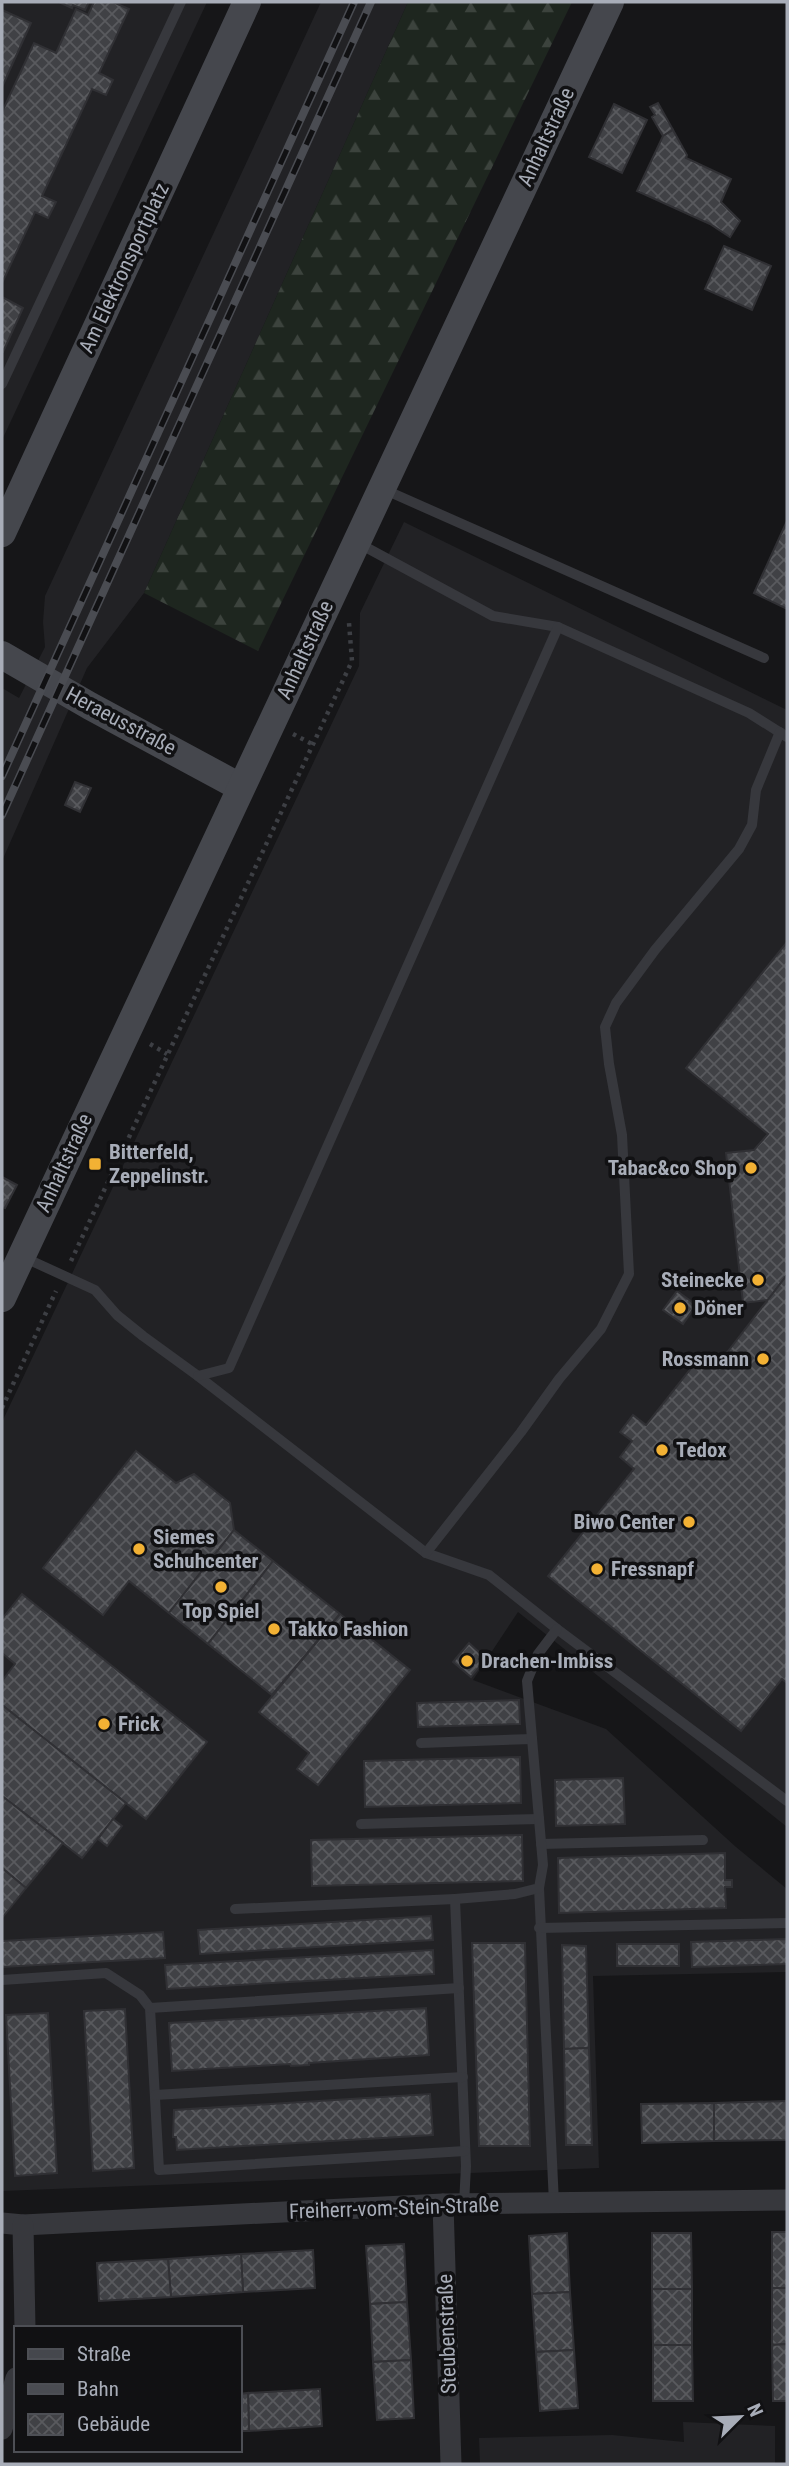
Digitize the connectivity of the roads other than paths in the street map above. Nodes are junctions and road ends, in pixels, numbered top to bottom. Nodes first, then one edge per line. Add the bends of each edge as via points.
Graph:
1 (181, 2) edge
2 (247, 2) edge
3 (610, 2) edge
4 (2, 384) edge
5 (381, 488) junction
6 (2, 533) edge
7 (356, 542) junction
8 (558, 628) junction
9 (2, 655) edge
10 (764, 658) dead end
11 (784, 734) edge
12 (240, 787) junction
13 (20, 1256) junction
14 (2, 1298) edge
15 (198, 1376) junction
16 (426, 1553) junction
17 (557, 1629) junction
18 (532, 1739) junction
19 (421, 1743) dead end
20 (787, 1801) edge
21 (539, 1819) junction
22 (361, 1824) dead end
23 (703, 1840) dead end
24 (541, 1844) junction
25 (539, 1888) junction
26 (455, 1899) junction
27 (235, 1909) dead end
28 (787, 1923) edge
29 (539, 1928) junction
30 (2, 1980) edge
31 (459, 1988) junction
32 (150, 2008) junction
33 (463, 2077) junction
34 (155, 2095) junction
35 (465, 2151) junction
36 (787, 2200) edge
37 (554, 2203) junction
38 (454, 2204) junction
39 (12, 2224) edge
40 (25, 2326) edge
41 (14, 2385) edge
42 (2, 2429) edge
43 (452, 2464) edge

1 - 4 lane
2 - 6 street, Am Elektronsportplatz
3 - 5 street, Anhaltstraße
5 - 7 street, Anhaltstraße
5 - 10 lane
7 - 8 lane via 493,616
7 - 12 street, Anhaltstraße
8 - 11 lane via 749,713
8 - 15 lane via 229,1368
9 - 12 street, Heraeusstraße
11 - 16 lane via 756,790 752,825 739,849 616,1003 605,1027 622,1135 629,1273 601,1329
12 - 13 street, Anhaltstraße
13 - 14 street, Anhaltstraße
13 - 15 lane via 95,1290 117,1315
15 - 16 lane
16 - 17 lane via 489,1575
17 - 18 lane via 538,1654 527,1681
17 - 20 lane
18 - 19 lane
18 - 21 lane
21 - 22 lane
21 - 24 lane
23 - 24 lane
24 - 25 lane
25 - 26 lane
25 - 29 lane
26 - 27 lane
26 - 31 lane
28 - 29 lane
29 - 37 lane
30 - 32 lane via 106,1973 140,1995
31 - 32 lane
31 - 33 lane
32 - 34 lane
33 - 34 lane
33 - 35 lane
34 - 35 lane via 159,2170
35 - 38 lane
36 - 37 street, Freiherr-vom-Stein-Straße
37 - 38 street, Freiherr-vom-Stein-Straße
38 - 39 street, Freiherr-vom-Stein-Straße
38 - 43 street, Steubenstraße
39 - 40 street
41 - 42 street

